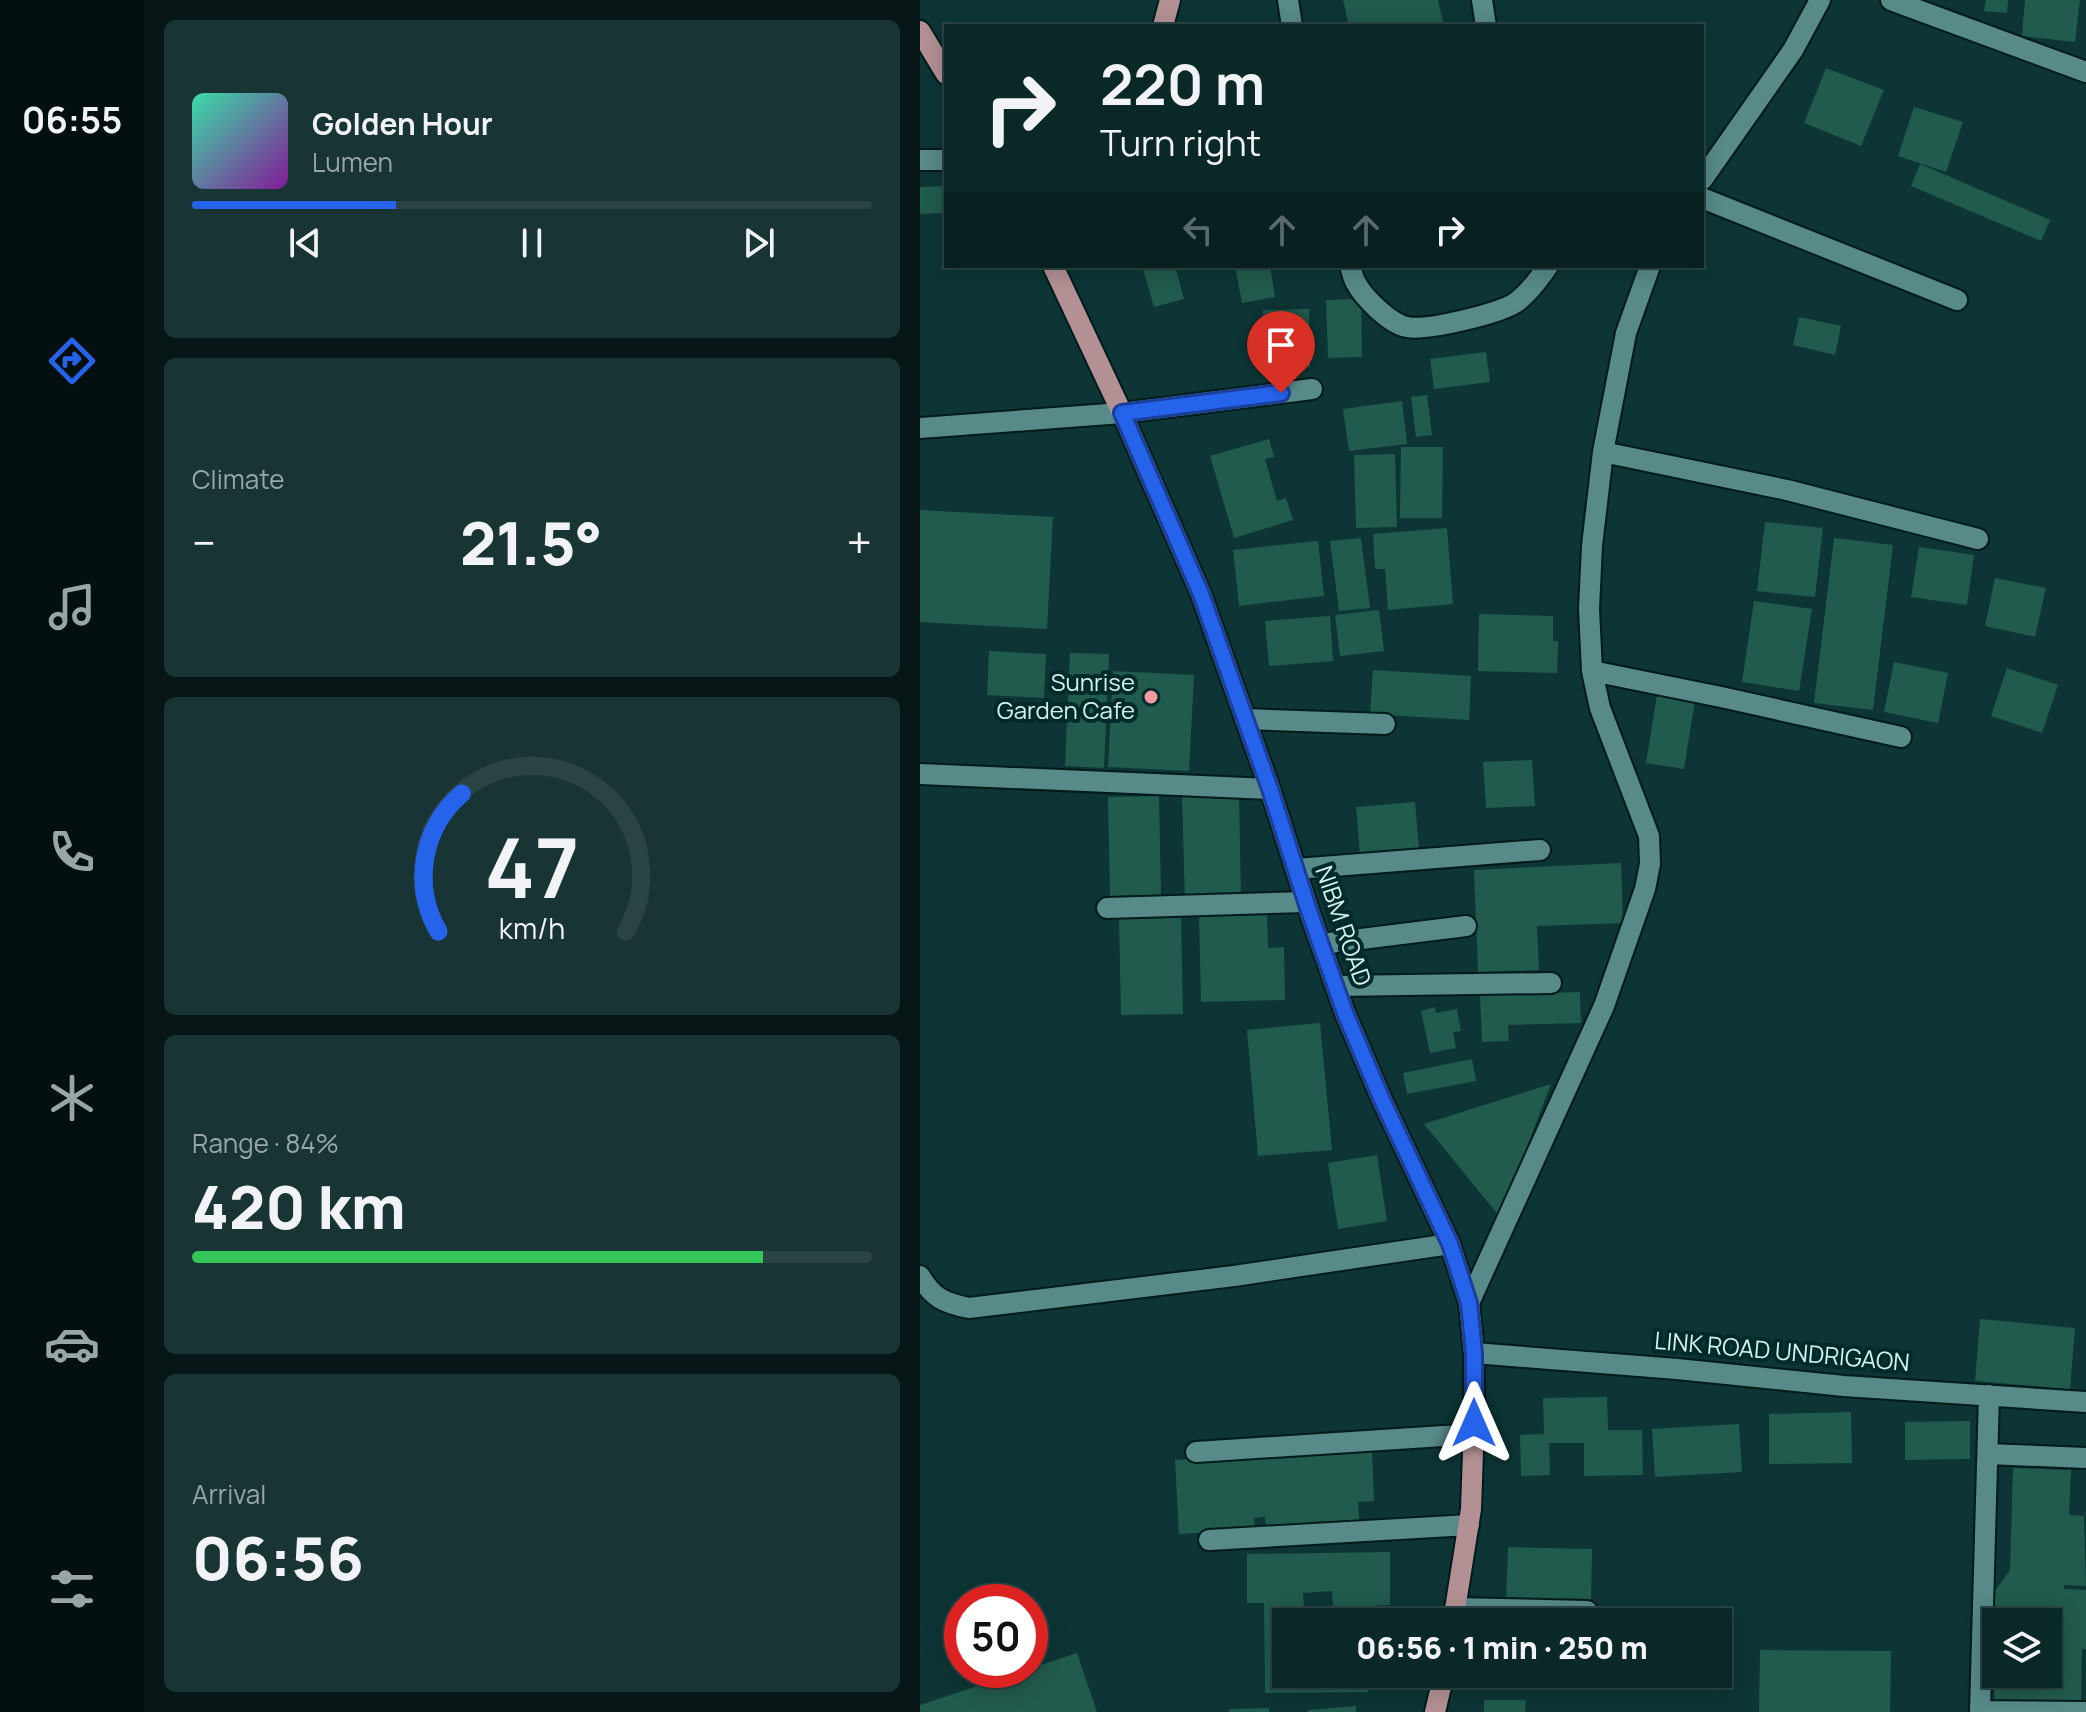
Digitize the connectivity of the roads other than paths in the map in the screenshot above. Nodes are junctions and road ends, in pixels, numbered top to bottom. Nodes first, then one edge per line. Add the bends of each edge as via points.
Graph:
1 (1170, 0) edge
2 (1288, 0) edge
3 (1482, 0) edge
4 (1820, 0) edge
5 (1891, 0) edge
6 (1164, 24) edge
7 (1292, 24) edge
8 (1486, 24) edge
9 (920, 31) edge
10 (944, 71) edge
11 (2086, 72) edge
12 (920, 160) edge
13 (944, 160) edge
14 (1704, 177) edge
15 (1704, 199) edge
16 (1054, 268) edge
17 (1351, 268) edge
18 (1547, 268) edge
19 (1649, 268) edge
20 (1957, 300) dead end
21 (1312, 389) dead end
22 (1122, 413) junction
23 (920, 428) edge
24 (1603, 452) junction
25 (1978, 539) dead end
26 (1592, 671) junction
27 (1245, 719) junction
28 (1385, 724) dead end
29 (1901, 737) dead end
30 (920, 774) edge
31 (1270, 789) junction
32 (1540, 850) dead end
33 (1296, 869) junction
34 (1306, 902) junction
35 (1107, 908) dead end
36 (1466, 926) dead end
37 (1321, 944) junction
38 (1551, 983) dead end
39 (1336, 986) junction
40 (1450, 1244) junction
41 (920, 1276) edge
42 (1469, 1303) junction
43 (1474, 1353) junction
44 (1989, 1395) junction
45 (2086, 1402) edge
46 (1474, 1434) junction
47 (1196, 1452) dead end
48 (1988, 1454) junction
49 (2086, 1458) edge
50 (1469, 1525) junction
51 (1209, 1540) dead end
52 (1455, 1608) edge
53 (1441, 1688) edge
54 (1435, 1712) edge
55 (2086, 1712) edge

1 - 6 main road
2 - 7 street
3 - 8 street
4 - 14 street via 1793,50
5 - 11 street
9 - 10 main road
12 - 13 street
15 - 20 street
16 - 22 main road, NIBM ROAD
17 - 18 street via 1357,285 1380,312 1405,327 1430,327 1514,303
19 - 24 street via 1626,333
21 - 22 street
22 - 23 street
22 - 27 main road, NIBM ROAD via 1201,594
24 - 25 street via 1787,490
24 - 26 street via 1592,546
26 - 29 street
26 - 42 street via 1600,708 1649,836 1650,864 1604,1006
27 - 28 street
27 - 31 main road, NIBM ROAD
30 - 31 street
31 - 33 main road, NIBM ROAD
32 - 33 street
33 - 34 main road, NIBM ROAD
34 - 35 street
34 - 37 main road, NIBM ROAD
36 - 37 street
37 - 39 main road, NIBM ROAD
38 - 39 street
39 - 40 main road, NIBM ROAD
40 - 41 street via 969,1308 945,1303
40 - 42 main road, NIBM ROAD
42 - 43 main road, NIBM ROAD
43 - 44 street, LINK ROAD UNDRIGAON
43 - 46 main road, NIBM ROAD
44 - 45 street, LINK ROAD UNDRIGAON
44 - 48 street
46 - 47 street
46 - 50 main road, NIBM ROAD
48 - 49 street
48 - 55 street via 1980,1711
50 - 51 street
50 - 52 main road, NIBM ROAD
53 - 54 main road

